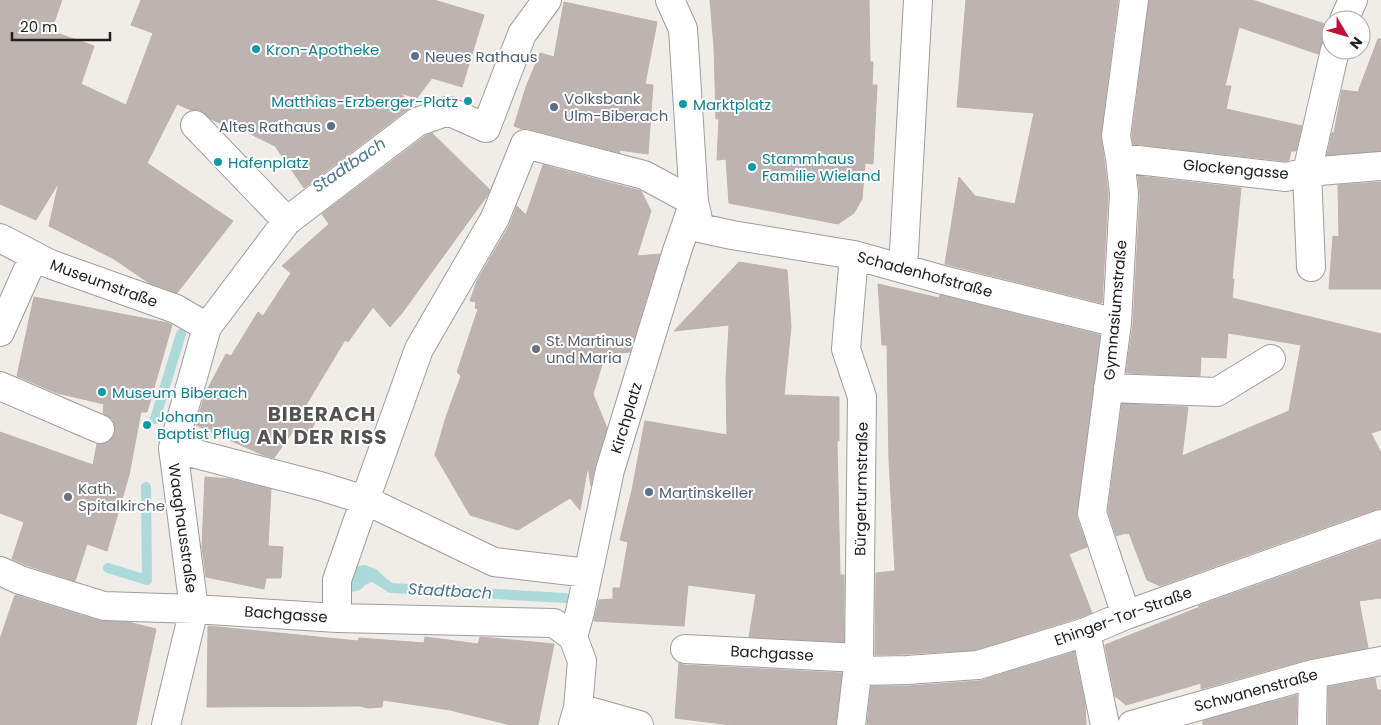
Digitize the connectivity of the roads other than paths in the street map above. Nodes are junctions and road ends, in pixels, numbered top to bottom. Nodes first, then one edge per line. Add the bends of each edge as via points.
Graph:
1 (547, 0) edge
2 (670, 0) edge
3 (918, 0) edge
4 (1134, 0) edge
5 (1333, 60) edge
6 (195, 125) dead end
7 (1120, 158) junction
8 (1381, 166) edge
9 (1307, 172) junction
10 (694, 202) junction
11 (287, 221) junction
12 (0, 238) edge
13 (854, 255) junction
14 (34, 256) junction
15 (1311, 267) dead end
16 (903, 269) junction
17 (1116, 323) junction
18 (207, 328) junction
19 (0, 332) edge
20 (1271, 359) dead end
21 (0, 386) edge
22 (1108, 388) junction
23 (100, 429) dead end
24 (173, 448) junction
25 (365, 500) junction
26 (1381, 524) edge
27 (0, 571) edge
28 (588, 573) junction
29 (194, 609) junction
30 (1126, 616) junction
31 (337, 618) junction
32 (1086, 632) junction
33 (573, 637) junction
34 (685, 649) dead end
35 (1381, 661) edge
36 (859, 664) junction
37 (1313, 674) junction
38 (575, 717) edge
39 (166, 725) edge
40 (639, 725) edge
41 (851, 725) edge
42 (1106, 725) edge
43 (1132, 725) edge
44 (1312, 725) edge

1 - 11 street, Waaghausstraße via 522,34 486,128 448,111 417,122
2 - 10 street via 683,29
3 - 16 street
4 - 7 street, Gymnasiumstraße via 1116,136
5 - 9 street
6 - 11 street
7 - 9 street, Glockengasse via 1286,177
7 - 17 street, Gymnasiumstraße via 1124,194
8 - 9 street, Glockengasse
9 - 15 street
10 - 13 street, Schadenhofstraße via 700,228
10 - 25 street via 644,175 525,144 495,218 419,349
10 - 28 street, Kirchplatz via 610,470
11 - 18 street, Waaghausstraße
12 - 14 street, Museumstraße
13 - 16 street, Schadenhofstraße
13 - 36 street, Bürgerturmstraße via 846,349 862,397
14 - 18 street, Museumstraße via 176,309
14 - 19 street
16 - 17 street, Schadenhofstraße
17 - 22 street, Gymnasiumstraße
18 - 24 street, Waaghausstraße
20 - 22 street via 1217,392
21 - 23 street
22 - 30 street, Gymnasiumstraße via 1092,513
24 - 25 street, Waaghausstraße
24 - 29 street, Waaghausstraße
25 - 28 street, Waaghausstraße via 494,562
25 - 31 street via 337,580
26 - 30 street, Ehinger-Tor-Straße
27 - 29 street, Bachgasse via 104,606
28 - 33 street, Kirchplatz
29 - 31 street, Bachgasse
29 - 39 street, Waaghausstraße
30 - 32 street, Ehinger-Tor-Straße
31 - 33 street, Bachgasse via 554,623
32 - 36 street, Ehinger-Tor-Straße via 978,666 907,670
32 - 42 street
33 - 38 street via 582,661
34 - 36 street, Bachgasse
35 - 37 street, Schwanenstraße
36 - 41 street, Bürgerturmstraße
37 - 43 street, Schwanenstraße
37 - 44 street
38 - 40 street

